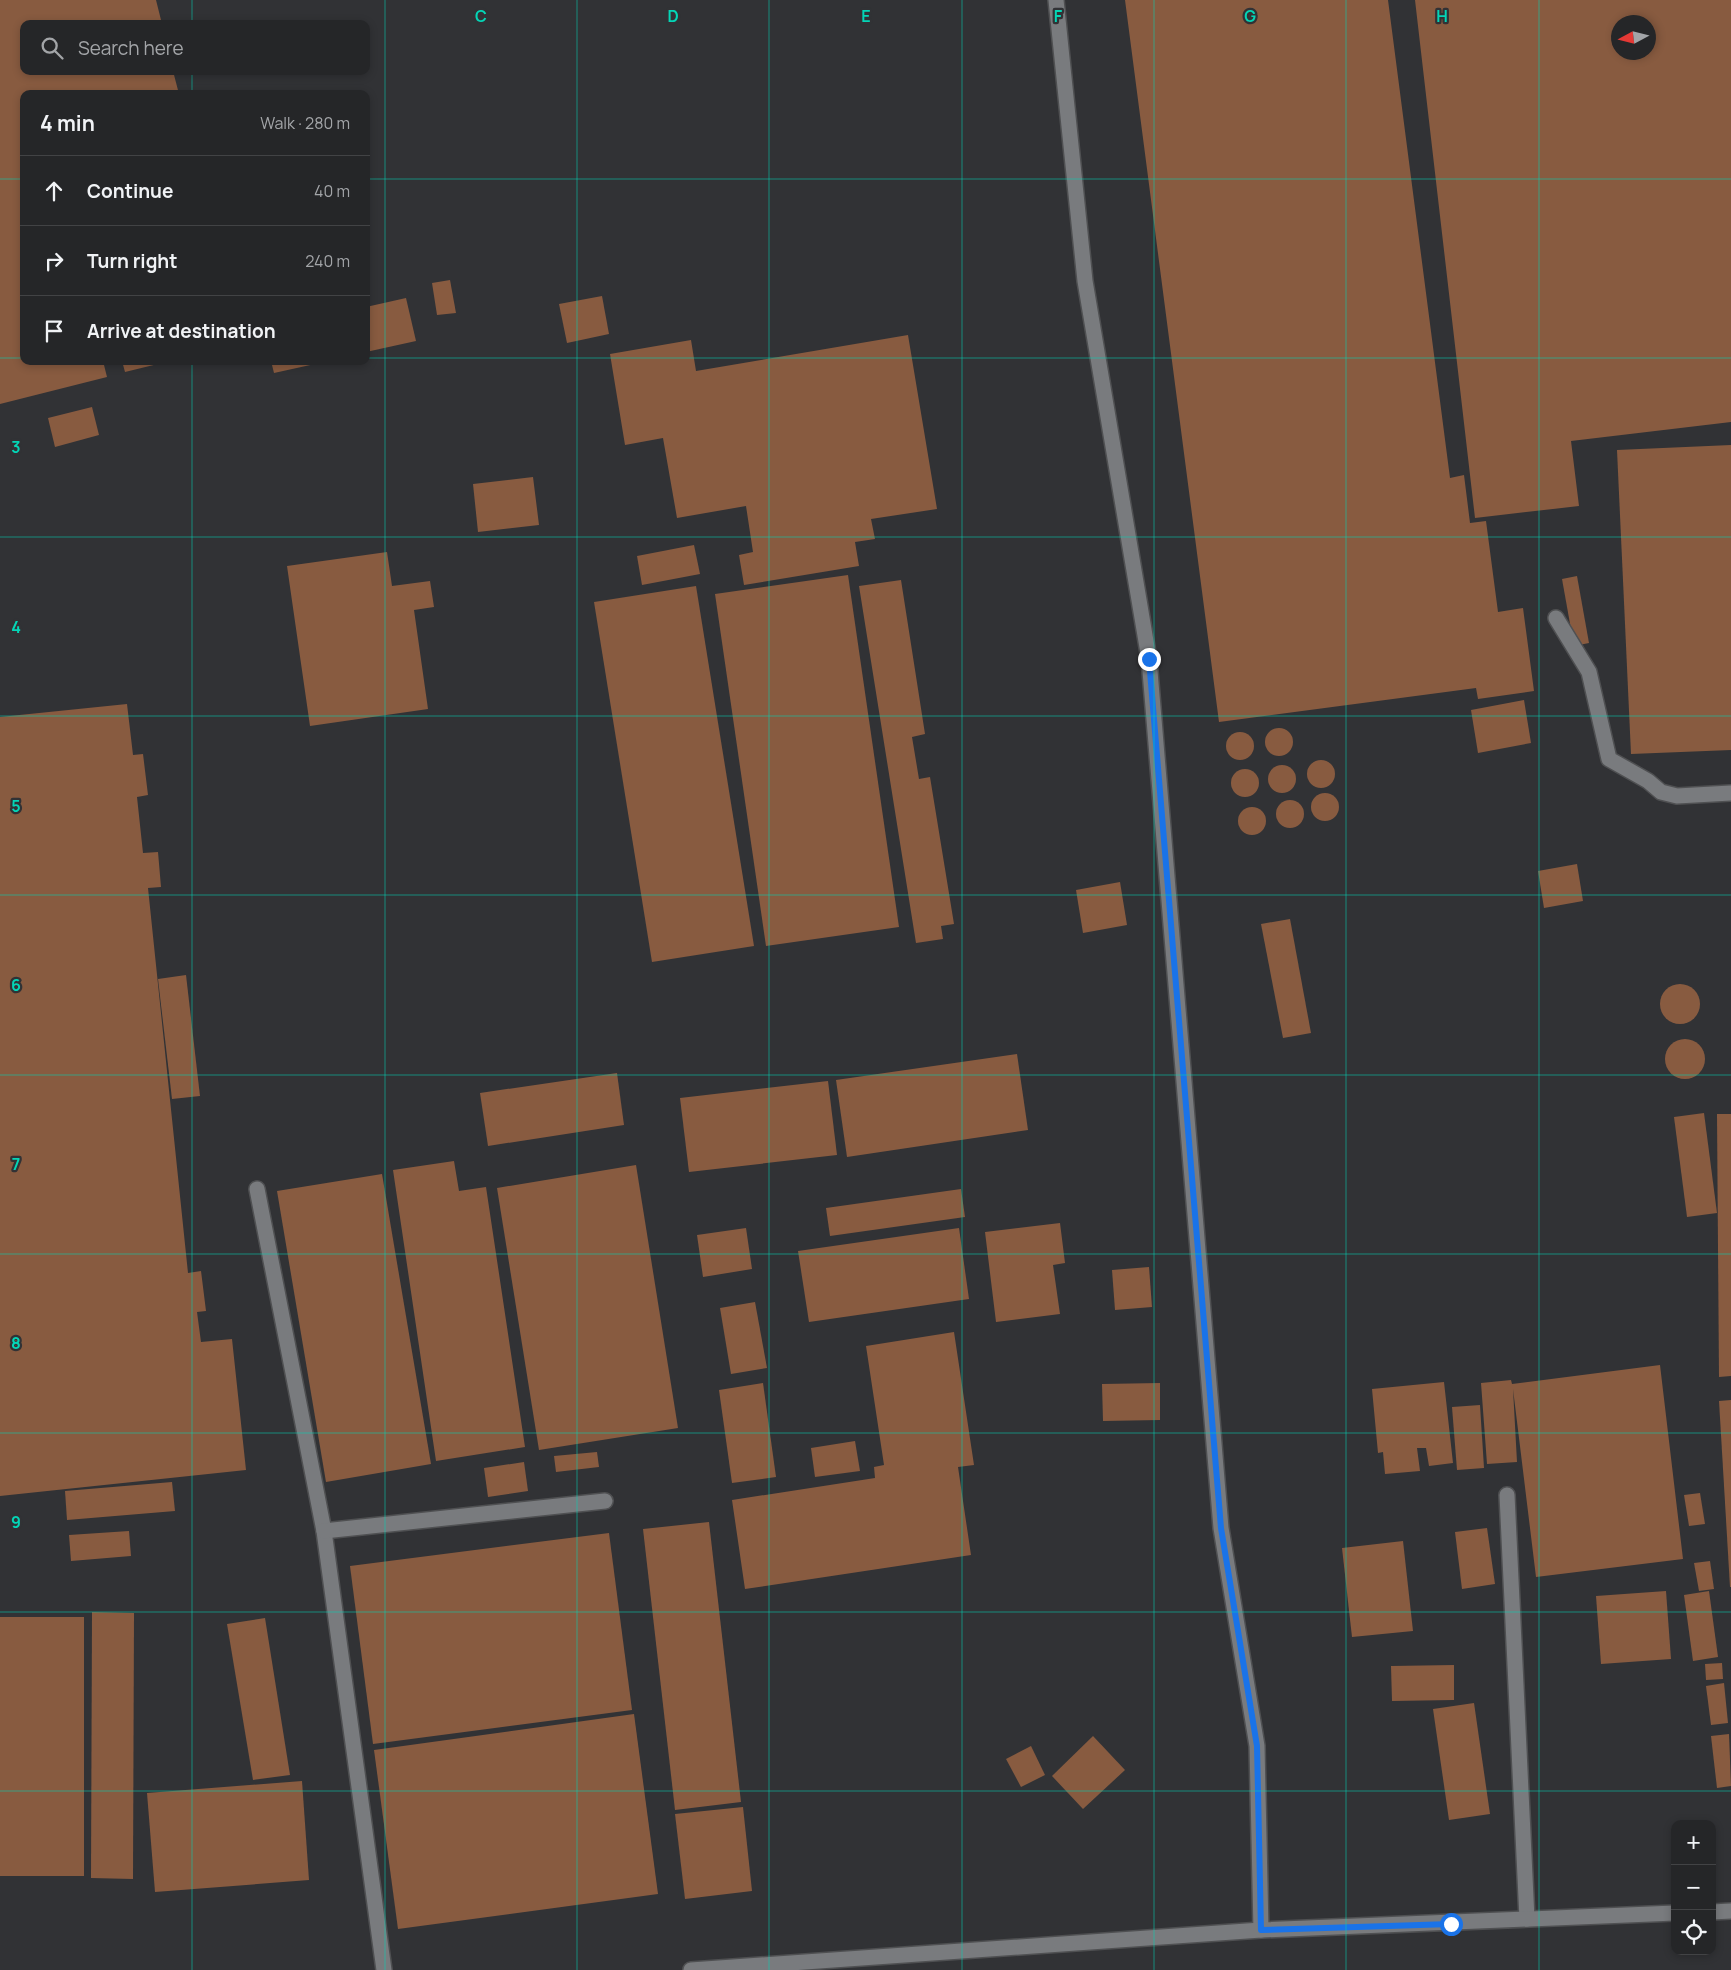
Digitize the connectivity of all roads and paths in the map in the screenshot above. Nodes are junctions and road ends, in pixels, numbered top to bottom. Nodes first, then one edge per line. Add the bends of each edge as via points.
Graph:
1 (1056, 0) edge
2 (1556, 618) dead end
3 (1731, 793) edge
4 (257, 1189) dead end
5 (1507, 1495) dead end
6 (605, 1501) dead end
7 (324, 1531) junction
8 (1731, 1911) edge
9 (1716, 1912) edge
10 (1671, 1913) edge
11 (1527, 1919) junction
12 (1261, 1930) junction
13 (384, 1970) edge
14 (691, 1970) edge

1 - 12 street via 1085,281 1149,659 1221,1528 1257,1746
2 - 3 street via 1589,672 1609,759 1661,792 1677,796
4 - 7 street
5 - 11 street
6 - 7 street
7 - 13 street
8 - 9 street
10 - 11 street
11 - 12 street
12 - 14 street

